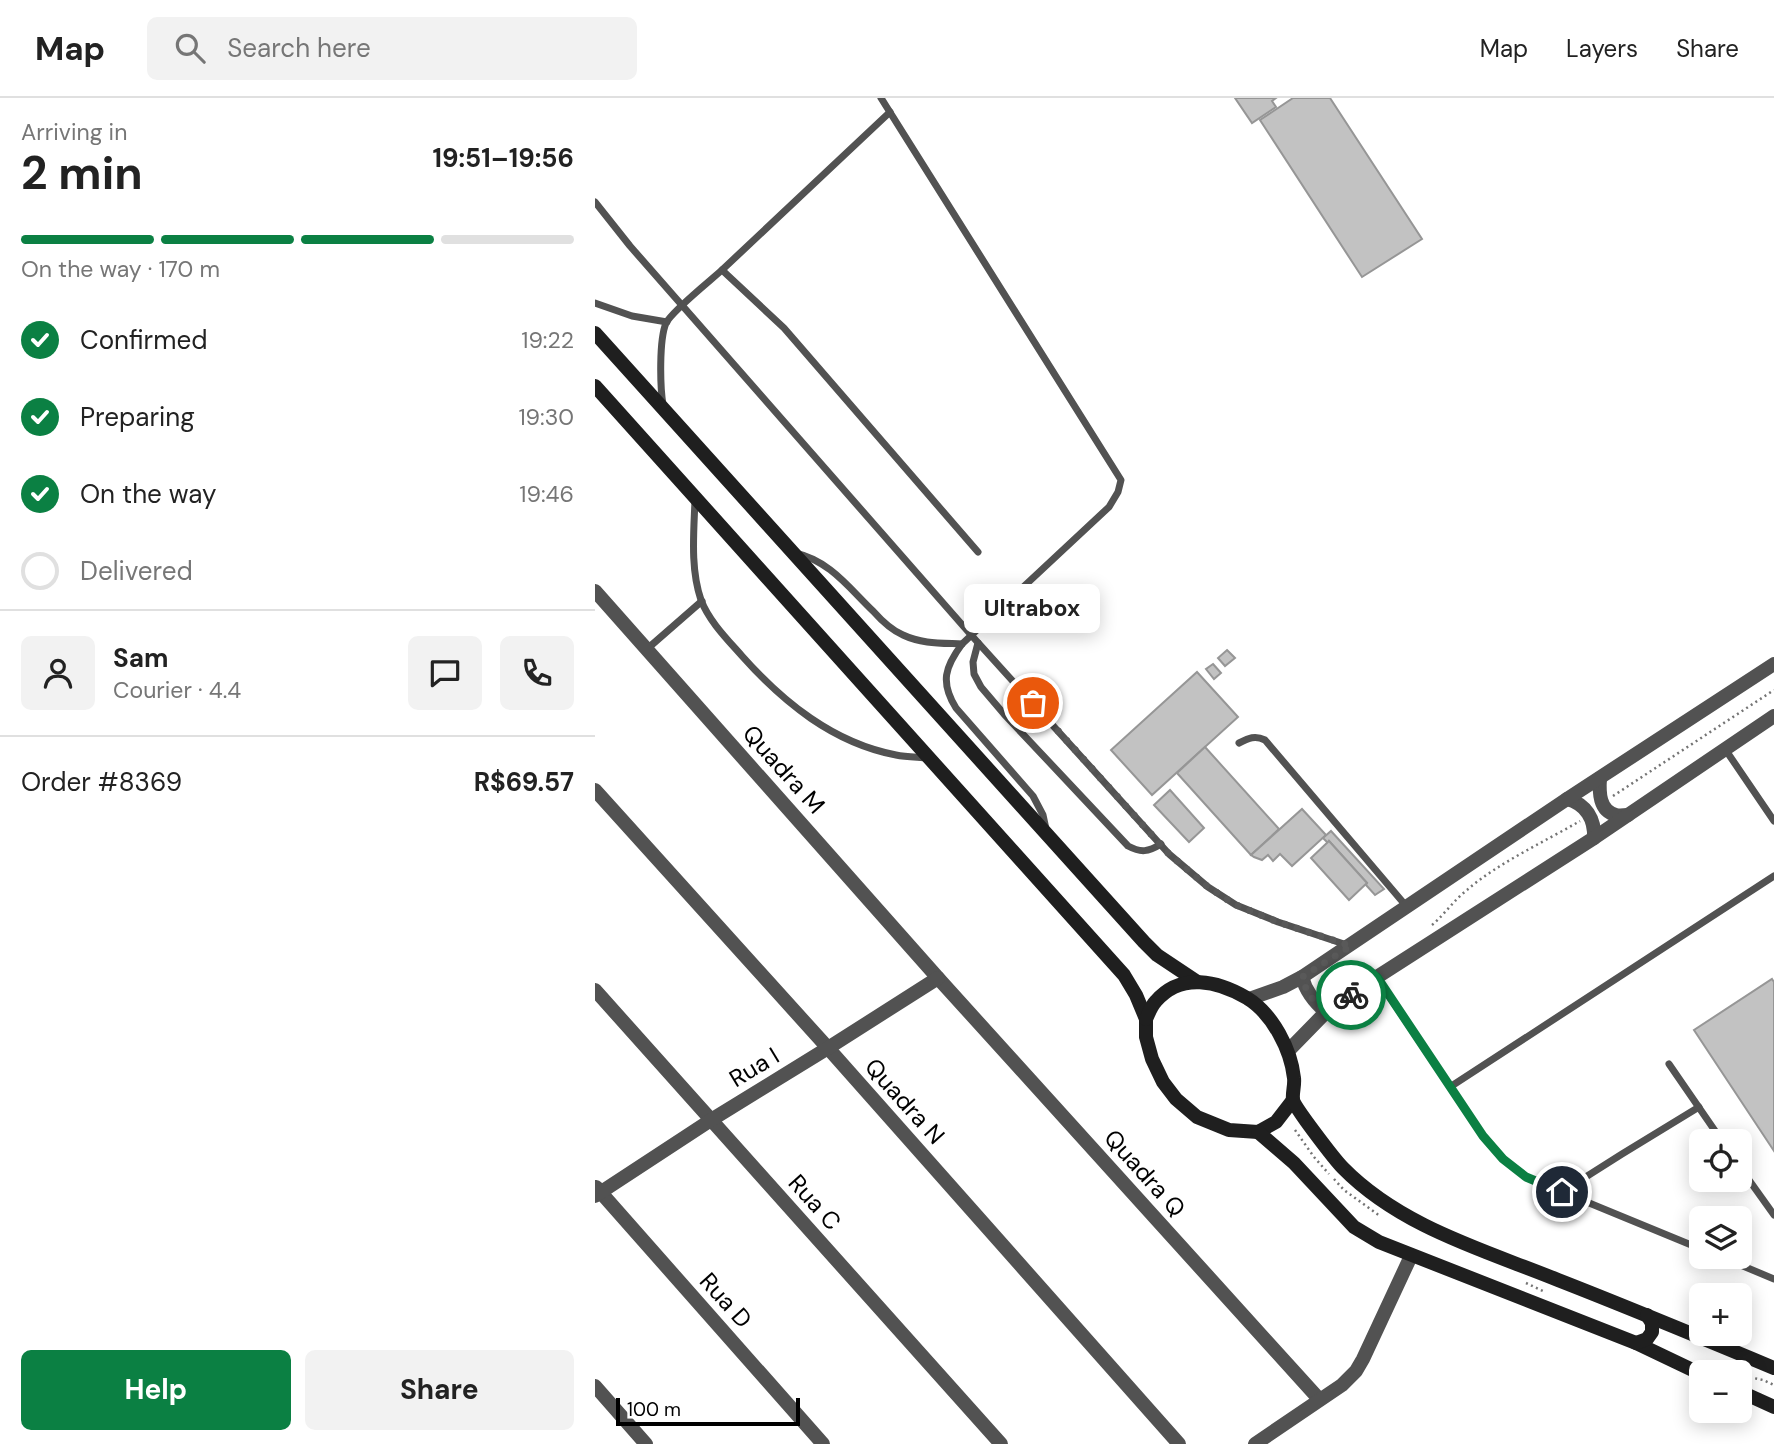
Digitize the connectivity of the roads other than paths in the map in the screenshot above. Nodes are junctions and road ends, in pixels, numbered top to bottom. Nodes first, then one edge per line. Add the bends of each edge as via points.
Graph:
1 (880, 98) edge
2 (890, 112) junction
3 (595, 202) edge
4 (722, 270) junction
5 (595, 303) edge
6 (682, 306) junction
7 (667, 322) junction
8 (595, 333) edge
9 (595, 386) edge
10 (663, 409) junction
11 (695, 498) junction
12 (791, 552) junction
13 (978, 552) dead end
14 (595, 591) edge
15 (702, 601) junction
16 (975, 639) junction
17 (962, 644) junction
18 (647, 649) junction
19 (1774, 664) edge
20 (1774, 716) edge
21 (1239, 743) dead end
22 (1725, 749) junction
23 (928, 758) junction
24 (1600, 778) junction
25 (595, 790) edge
26 (1567, 799) junction
27 (1628, 815) junction
28 (1774, 821) edge
29 (1047, 836) junction
30 (1594, 838) junction
31 (1161, 844) junction
32 (1774, 876) edge
33 (1407, 908) junction
34 (1351, 946) junction
35 (1302, 977) junction
36 (1377, 977) junction
37 (938, 978) junction
38 (1196, 981) junction
39 (595, 990) edge
40 (1249, 999) junction
41 (1325, 1012) junction
42 (1146, 1020) junction
43 (828, 1048) junction
44 (1288, 1051) junction
45 (1669, 1065) dead end
46 (1450, 1087) junction
47 (1293, 1100) junction
48 (1699, 1107) junction
49 (711, 1119) junction
50 (1715, 1129) edge
51 (1258, 1132) junction
52 (1752, 1184) edge
53 (597, 1192) edge
54 (1562, 1192) junction
55 (1774, 1215) edge
56 (1689, 1244) edge
57 (1411, 1256) junction
58 (1750, 1269) edge
59 (1774, 1279) edge
60 (1647, 1315) junction
61 (1636, 1343) junction
62 (1689, 1368) edge
63 (1774, 1368) edge
64 (595, 1386) edge
65 (1752, 1397) edge
66 (1319, 1399) junction
67 (1774, 1407) edge
68 (646, 1444) edge
69 (823, 1444) edge
70 (1001, 1444) edge
71 (1179, 1444) edge
72 (1255, 1444) edge

1 - 2 lane
2 - 4 lane
2 - 16 lane via 1121,481 1109,507
3 - 6 lane
4 - 6 lane
4 - 13 lane via 784,328
5 - 7 lane
6 - 7 lane
6 - 16 lane
7 - 10 lane via 660,387
8 - 10 main road
9 - 11 main road
10 - 12 main road
11 - 15 lane via 696,576
11 - 23 main road
12 - 17 lane via 830,568 900,635
12 - 29 main road
14 - 18 street, Quadra M
15 - 18 lane
15 - 23 lane via 715,624 759,675 816,724 869,748
16 - 17 lane
16 - 31 lane
16 - 31 lane via 974,674 1004,714 1128,846 1144,852
17 - 29 lane via 948,669 948,695 1033,796
18 - 37 street, Quadra M
19 - 24 street
20 - 22 street
21 - 33 lane via 1249,737 1265,740
22 - 27 street
22 - 28 lane
23 - 42 main road via 1124,975
24 - 26 street
24 - 27 street via 1602,804 1615,815
25 - 43 street, Quadra N
26 - 30 street via 1590,815
26 - 33 street
27 - 30 street
29 - 38 main road via 1157,955
30 - 36 street
31 - 34 lane via 1208,887 1236,905
32 - 46 lane
33 - 34 street
34 - 35 street
35 - 40 street
35 - 41 street via 1310,997
36 - 41 street
36 - 46 lane
37 - 43 street, Rua I
37 - 66 street, Quadra Q
38 - 40 main road
38 - 42 main road via 1166,991
39 - 49 street, Rua C
40 - 44 main road via 1275,1027
41 - 44 street
42 - 51 main road via 1152,1059 1176,1099 1197,1117 1229,1130
43 - 49 street, Rua I
43 - 71 street, Quadra N
44 - 47 main road
45 - 48 lane
46 - 54 lane via 1503,1159 1526,1177
47 - 51 main road via 1276,1122
47 - 60 main road via 1342,1167 1373,1195 1422,1225
48 - 50 lane
48 - 54 lane
49 - 53 street, Rua I
49 - 70 street, Rua C
51 - 57 main road via 1354,1227
52 - 55 lane
53 - 69 street, Rua D
54 - 56 lane
57 - 61 main road
57 - 66 street via 1356,1371
58 - 59 lane
60 - 61 main road via 1652,1332
60 - 63 main road
61 - 62 main road
64 - 68 street
65 - 67 main road
66 - 72 street

